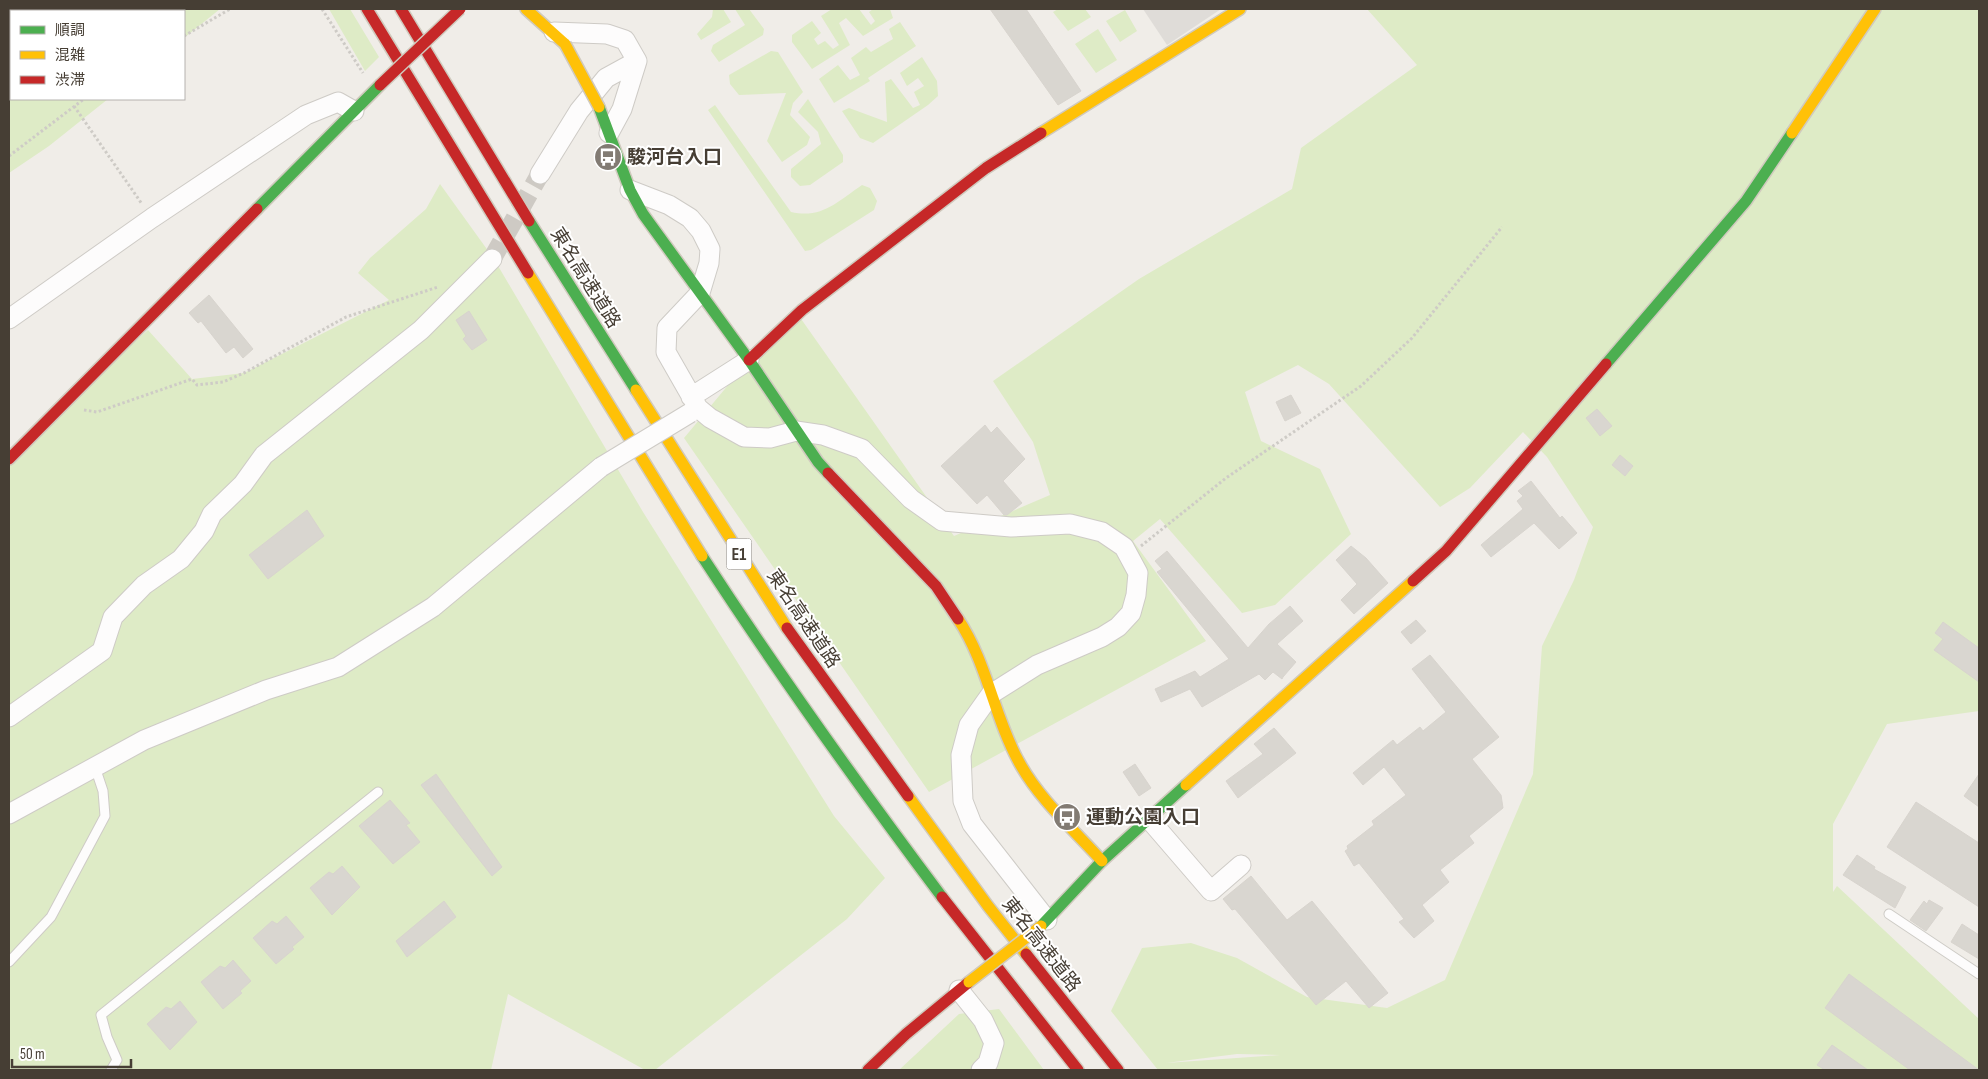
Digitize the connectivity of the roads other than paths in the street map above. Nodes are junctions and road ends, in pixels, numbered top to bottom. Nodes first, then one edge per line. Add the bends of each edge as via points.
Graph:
1 (367, 9) edge
2 (401, 9) edge
3 (460, 9) edge
4 (526, 9) edge
5 (1240, 9) edge
6 (1875, 9) edge
7 (560, 38) junction
8 (637, 60) junction
9 (354, 111) junction
10 (609, 133) junction
11 (540, 174) tunnel mouth
12 (630, 190) junction
13 (492, 259) tunnel mouth
14 (700, 293) junction
15 (9, 319) edge
16 (748, 360) junction
17 (693, 406) junction
18 (796, 431) junction
19 (9, 459) edge
20 (992, 694) junction
21 (9, 717) edge
22 (95, 767) junction
23 (378, 792) dead end
24 (9, 814) edge
25 (1149, 819) junction
26 (1102, 861) junction
27 (1241, 865) dead end
28 (1889, 914) dead end
29 (1044, 923) junction
30 (9, 962) edge
31 (1979, 974) edge
32 (964, 986) junction
33 (111, 1070) edge
34 (868, 1070) edge
35 (981, 1070) edge
36 (1078, 1070) edge
37 (1118, 1070) edge

1 - 36 main road, E1 via 669,504 765,653 964,927
2 - 37 main road, 東名高速道路 / E1 via 547,250 791,635 988,906
3 - 9 main road, bridge
4 - 7 main road
5 - 16 main road via 986,168 802,310
6 - 25 main road via 1746,201 1446,551
7 - 8 street via 607,34 625,40
7 - 10 main road, bridge via 599,107
8 - 10 street via 622,109
8 - 11 street via 606,78 580,111
9 - 15 street via 338,102 306,116 152,218
9 - 19 main road
10 - 12 main road
12 - 14 main road via 643,214
12 - 14 street via 669,205 690,218 702,231 710,250
13 - 21 street via 421,330 264,455 243,484 212,514 204,531 181,559 144,584 113,617 102,651
14 - 16 main road
14 - 17 street via 667,328 666,352
16 - 17 street
16 - 18 main road
17 - 18 street via 744,437 770,438
17 - 22 street, bridge via 601,467 433,606 338,668 266,690 144,740
18 - 20 main road via 818,462 936,586 962,625
18 - 20 street via 823,435 862,450 910,499 942,521 1011,527 1070,524 1102,532 1124,547 1138,573 1131,613 1102,637 1037,665
20 - 26 main road via 1018,761 1033,785
20 - 29 street via 968,725 961,755 963,801 972,824
22 - 24 street
22 - 30 lane via 103,791 105,816 51,917
23 - 33 lane via 101,1015 117,1060
25 - 26 main road
25 - 27 street via 1211,891
26 - 29 main road
28 - 31 lane
29 - 32 main road, bridge
32 - 34 main road
32 - 35 street via 994,1043 988,1063

